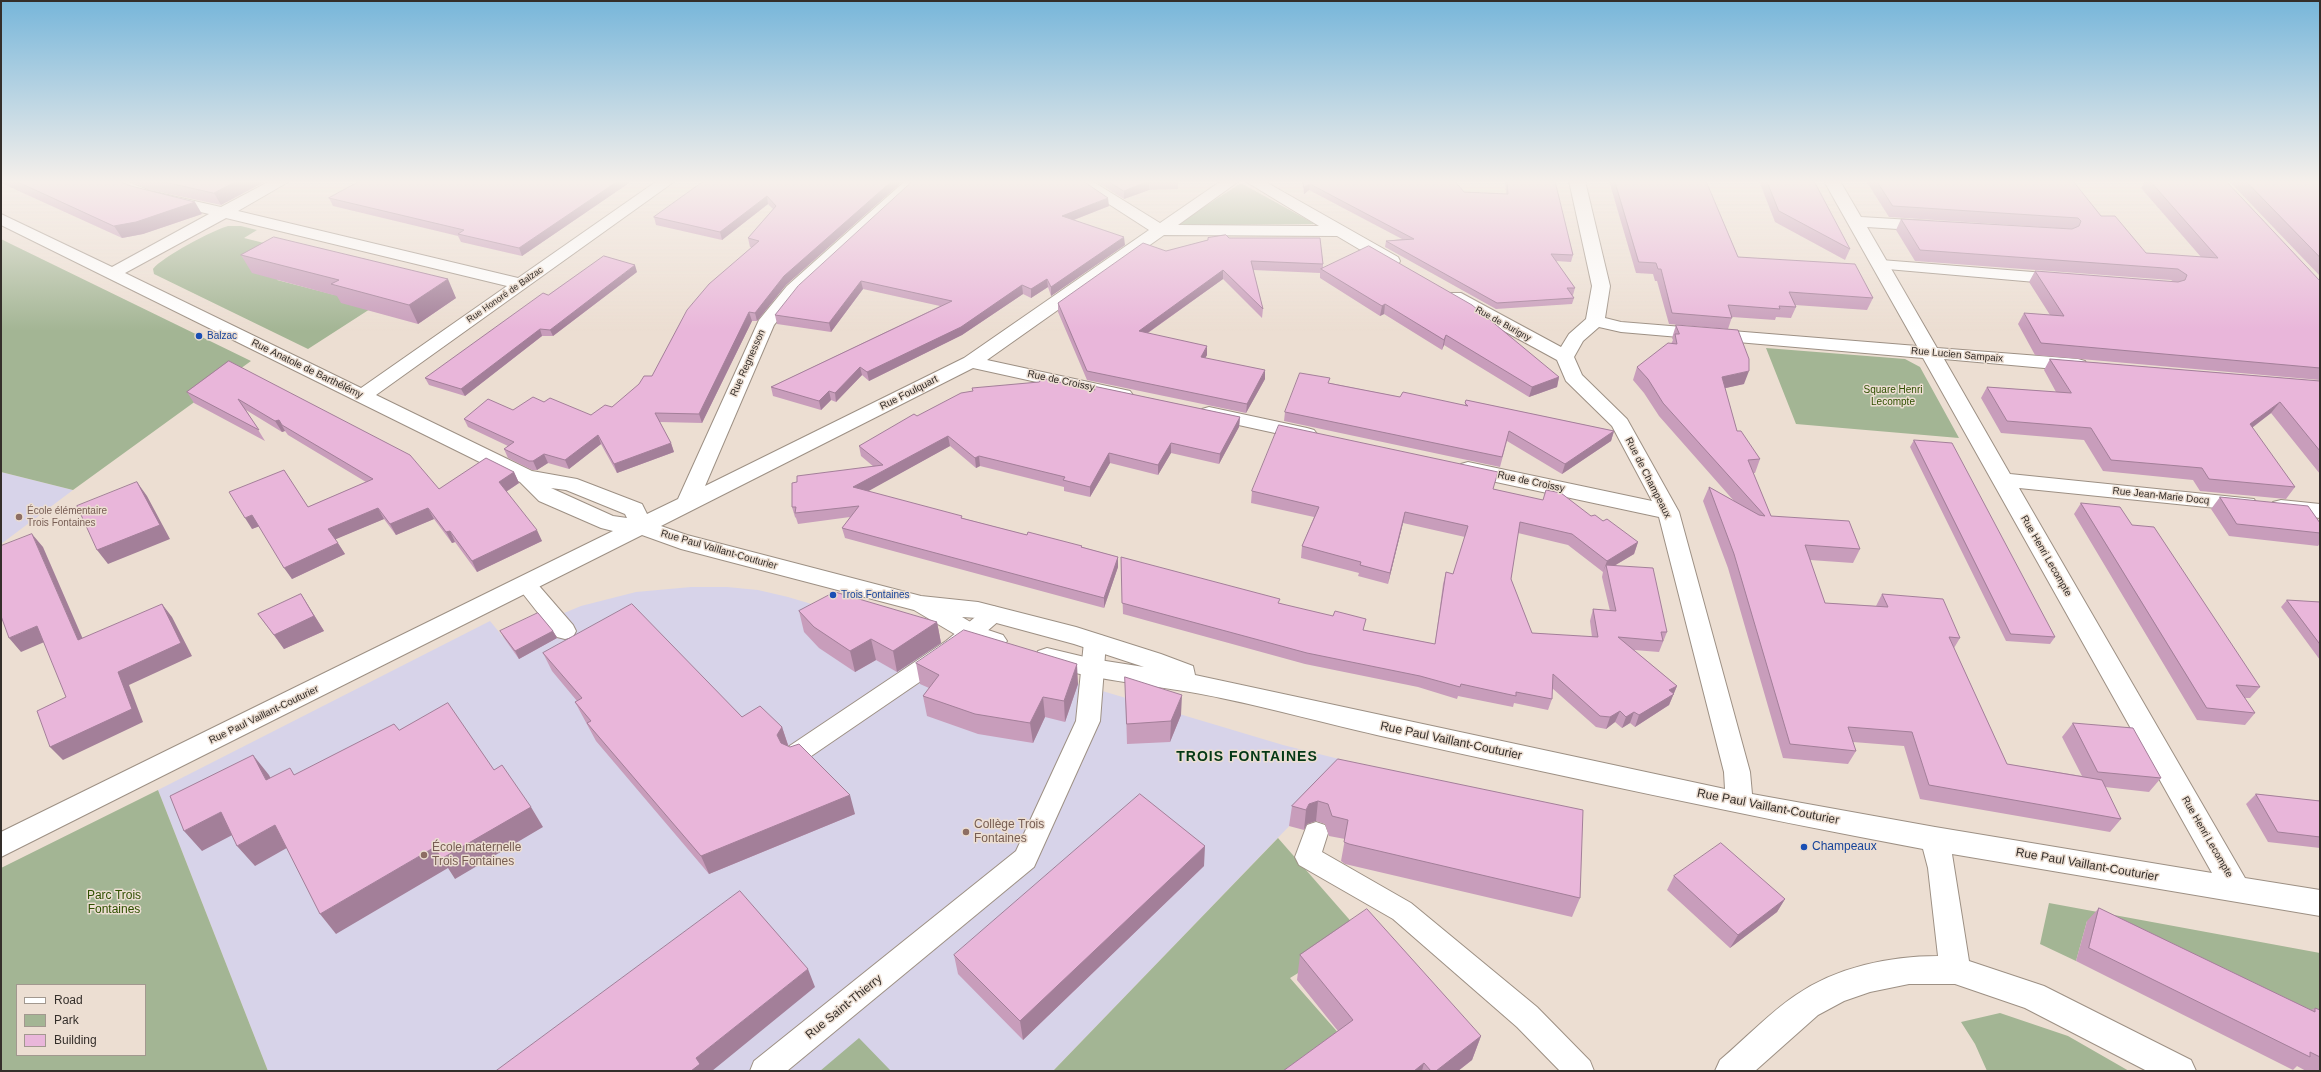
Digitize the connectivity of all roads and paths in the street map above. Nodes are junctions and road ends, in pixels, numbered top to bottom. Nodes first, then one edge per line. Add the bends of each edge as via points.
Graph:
1 (23, 231) edge
2 (191, 231) edge
3 (300, 231) edge
4 (597, 231) edge
5 (858, 231) edge
6 (1159, 231) edge
7 (1338, 231) edge
8 (1589, 231) edge
9 (1861, 231) edge
10 (1880, 265) junction
11 (1407, 270) edge
12 (111, 274) junction
13 (2077, 280) edge
14 (522, 284) junction
15 (1442, 289) edge
16 (1595, 321) junction
17 (1930, 352) junction
18 (1565, 357) junction
19 (971, 362) junction
20 (2097, 367) edge
21 (363, 395) junction
22 (1141, 399) edge
23 (1188, 409) edge
24 (1327, 439) edge
25 (1451, 465) edge
26 (2003, 480) junction
27 (687, 504) junction
28 (2320, 511) edge
29 (1668, 512) junction
30 (642, 527) junction
31 (527, 585) junction
32 (921, 604) junction
33 (993, 614) junction
34 (565, 631) dead end
35 (971, 633) junction
36 (1095, 642) junction
37 (1093, 668) junction
38 (1221, 688) junction
39 (796, 754) edge
40 (1739, 803) junction
41 (1316, 832) dead end
42 (1935, 839) junction
43 (1, 845) edge
44 (2238, 890) junction
45 (2320, 903) edge
46 (1955, 970) junction
47 (764, 1071) edge
48 (1580, 1071) edge
49 (1731, 1071) edge
50 (2180, 1071) edge

1 - 12 street, Rue Anatole de Barthélémy
2 - 12 street
3 - 14 street
4 - 14 street, Rue Honoré de Balzac
5 - 27 street, Rue Regnesson via 793,290 765,324
6 - 19 street, Rue Foulquart
7 - 11 street
8 - 16 street via 1601,286
9 - 10 street, Rue Henri Lecompte
10 - 13 lane
10 - 17 street, Rue Henri Lecompte
12 - 21 street, Rue Anatole de Barthélémy
14 - 21 street, Rue Honoré de Balzac
15 - 18 street, Rue de Burigny
16 - 17 street, Rue Lucien Sampaix via 1621,327
16 - 18 street via 1575,338
17 - 20 street, Rue Lucien Sampaix
17 - 26 street, Rue Henri Lecompte
18 - 29 street, Rue de Champeaux via 1573,377 1620,422
19 - 22 street, Rue de Croissy
19 - 27 street, Rue Foulquart
21 - 30 street, Rue Anatole de Barthélémy via 527,477 547,496 574,510 609,523
23 - 24 street
25 - 29 street, Rue de Croissy
26 - 28 street, Rue Jean-Marie Docq
26 - 44 street, Rue Henri Lecompte
27 - 30 street, Rue Foulquart
29 - 40 street, Rue de Champeaux via 1738,772
30 - 31 street, Rue Paul Vaillant-Couturier
30 - 32 street, Rue Paul Vaillant-Couturier via 681,541
31 - 34 lane
31 - 43 street, Rue Paul Vaillant-Couturier
32 - 33 street, Rue Paul Vaillant-Couturier
32 - 35 street, Rue Paul Vaillant-Couturier
33 - 35 lane
33 - 36 street, Rue Paul Vaillant-Couturier
35 - 37 street, Rue Paul Vaillant-Couturier
35 - 39 lane
36 - 37 lane
36 - 38 street, Rue Paul Vaillant-Couturier via 1152,660
37 - 38 street, Rue Paul Vaillant-Couturier
37 - 47 lane, Rue Saint-Thierry via 1088,721 1024,859
38 - 40 street, Rue Paul Vaillant-Couturier via 1377,725
40 - 42 street, Rue Paul Vaillant-Couturier
41 - 48 lane via 1308,857 1402,911 1526,1017
42 - 44 street, Rue Paul Vaillant-Couturier
42 - 46 street via 1942,868
44 - 45 street, Rue Paul Vaillant-Couturier
46 - 49 street via 1909,970 1870,978 1836,989 1807,1005
46 - 50 street via 2033,996

